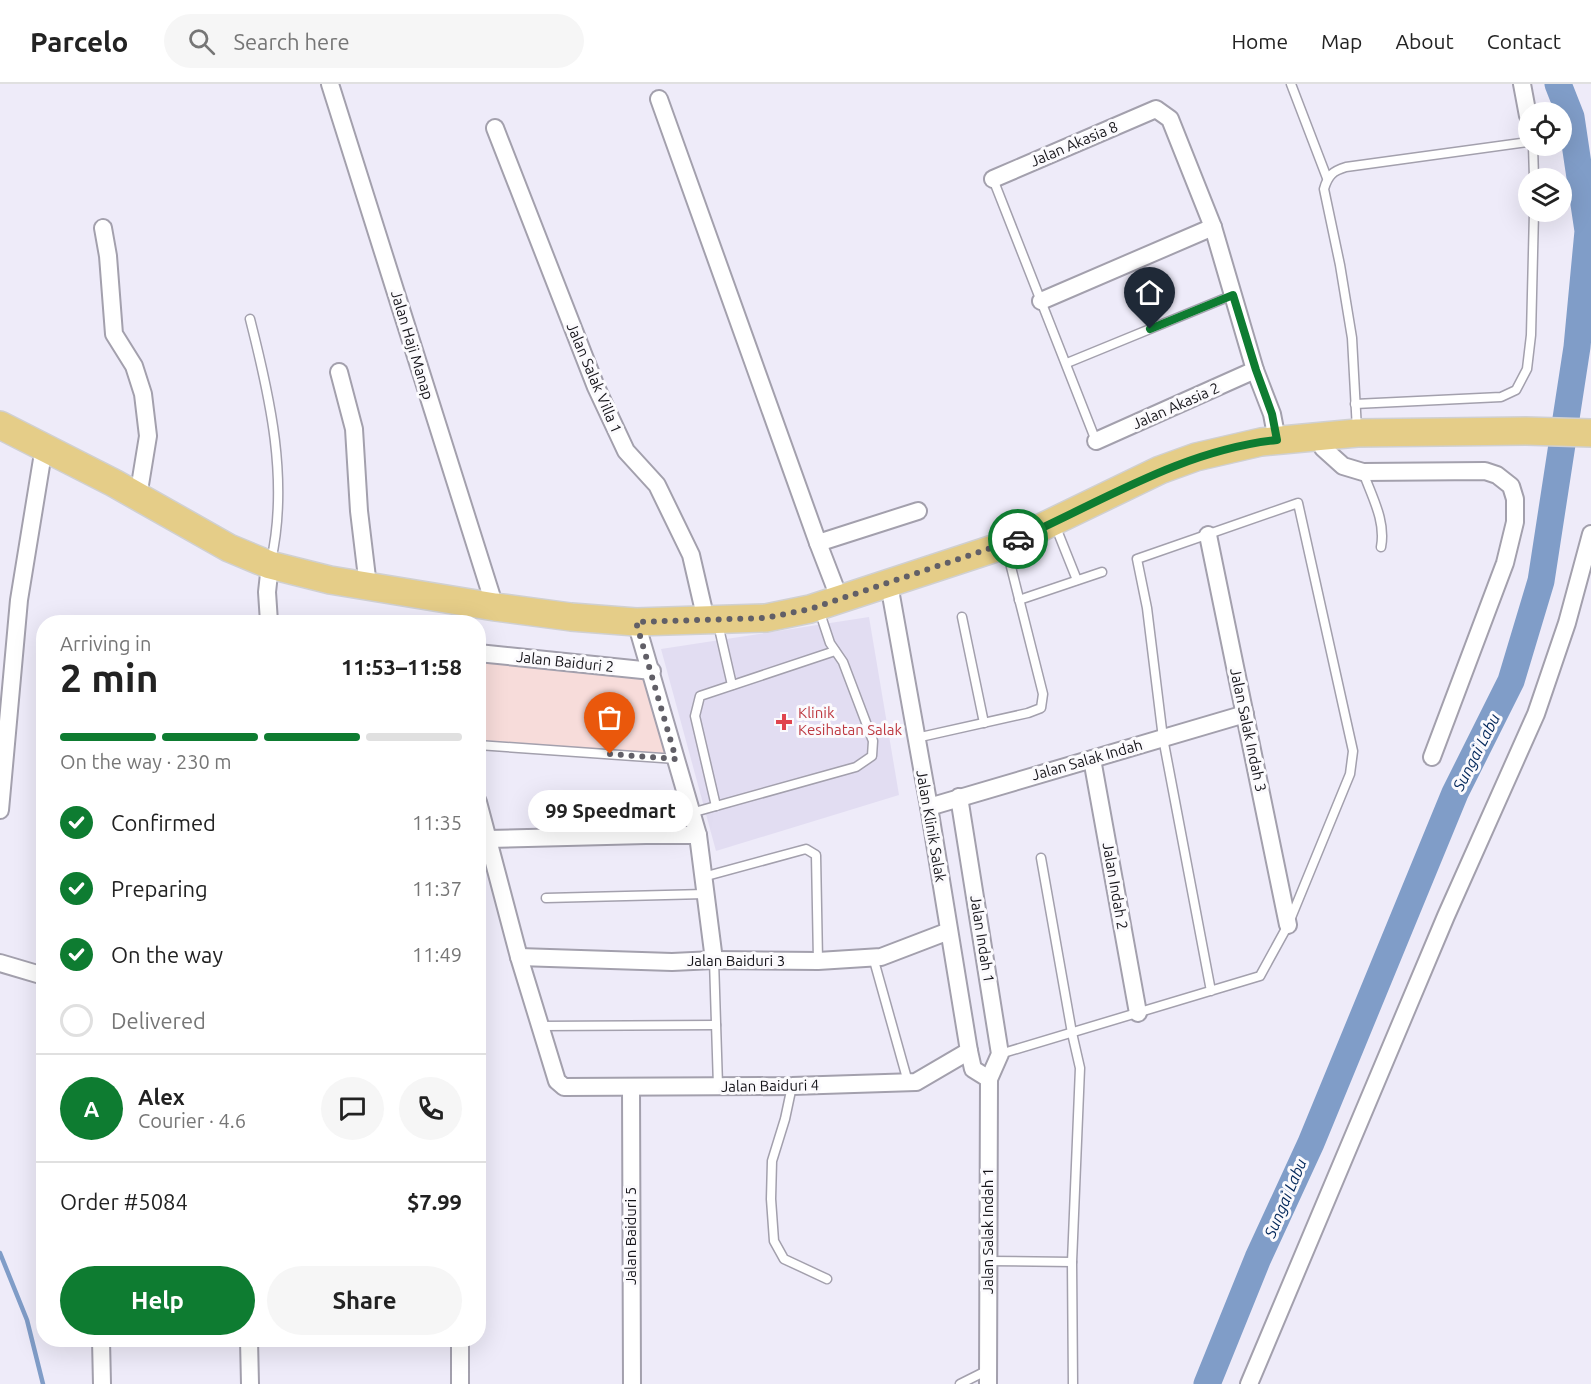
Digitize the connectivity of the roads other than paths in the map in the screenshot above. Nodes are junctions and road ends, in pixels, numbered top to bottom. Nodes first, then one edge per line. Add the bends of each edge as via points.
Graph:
1 (330, 84) edge
2 (1291, 84) edge
3 (1522, 84) edge
4 (659, 99) dead end
5 (1525, 102) edge
6 (495, 128) dead end
7 (1518, 143) edge
8 (1327, 178) junction
9 (993, 179) joint
10 (1534, 222) edge
11 (1213, 227) junction
12 (103, 228) dead end
13 (1233, 295) junction
14 (1041, 301) junction
15 (250, 319) dead end
16 (1066, 363) junction
17 (1256, 370) junction
18 (339, 372) dead end
19 (1355, 404) junction
20 (0, 425) edge
21 (1357, 433) junction
22 (1591, 433) edge
23 (1317, 435) junction
24 (1277, 440) junction
25 (1096, 441) joint
26 (44, 447) junction
27 (1363, 472) junction
28 (138, 497) junction
29 (918, 511) dead end
30 (1054, 523) junction
31 (1591, 534) edge
32 (1208, 535) junction
33 (818, 543) junction
34 (1005, 545) junction
35 (1381, 548) dead end
36 (270, 565) junction
37 (1102, 572) dead end
38 (1077, 580) junction
39 (889, 584) junction
40 (368, 586) junction
41 (1019, 600) junction
42 (829, 603) junction
43 (495, 607) junction
44 (269, 615) edge
45 (962, 617) dead end
46 (711, 620) junction
47 (636, 622) junction
48 (835, 651) junction
49 (486, 654) edge
50 (652, 671) junction
51 (732, 685) junction
52 (1245, 714) junction
53 (984, 723) junction
54 (916, 738) junction
55 (1162, 738) junction
56 (486, 746) edge
57 (1432, 757) dead end
58 (676, 759) junction
59 (1092, 759) junction
60 (959, 798) junction
61 (716, 806) junction
62 (928, 807) junction
63 (0, 810) edge
64 (692, 813) junction
65 (486, 832) edge
66 (698, 835) junction
67 (488, 839) junction
68 (1041, 858) dead end
69 (703, 877) junction
70 (705, 894) junction
71 (546, 898) dead end
72 (1288, 925) junction
73 (949, 931) junction
74 (519, 957) junction
75 (873, 957) junction
76 (714, 960) junction
77 (818, 961) junction
78 (0, 963) edge
79 (36, 974) edge
80 (1211, 991) junction
81 (1138, 1013) junction
82 (716, 1025) junction
83 (540, 1026) junction
84 (1072, 1033) junction
85 (969, 1051) junction
86 (1000, 1054) junction
87 (989, 1079) junction
88 (908, 1082) junction
89 (718, 1086) junction
90 (792, 1086) junction
91 (631, 1087) junction
92 (988, 1261) junction
93 (1072, 1262) junction
94 (827, 1279) dead end
95 (101, 1347) edge
96 (249, 1347) edge
97 (460, 1347) edge
98 (988, 1377) edge
99 (102, 1384) edge
100 (250, 1384) edge
101 (460, 1384) edge
102 (632, 1384) edge
103 (960, 1384) edge
104 (1073, 1384) edge
105 (1249, 1384) edge

1 - 43 street, Jalan Haji Manap
2 - 8 lane
3 - 5 street
4 - 33 street
6 - 46 street, Jalan Salak Villa 1 via 596,387 626,451 657,484 691,555
7 - 8 lane via 1346,167
8 - 19 lane via 1324,189 1352,338
9 - 11 street, Jalan Akasia 8 via 1156,109 1170,119
9 - 14 lane
10 - 19 lane via 1531,335 1527,369 1516,390 1501,396
11 - 13 street
11 - 14 street
12 - 28 street via 114,334 134,366 143,394 148,436
13 - 16 lane
13 - 17 street
14 - 16 lane
15 - 36 lane via 267,385 279,480 277,535
16 - 25 lane
17 - 24 street
17 - 25 street, Jalan Akasia 2
18 - 40 street via 354,429
19 - 21 lane
20 - 26 main road
21 - 22 main road
21 - 23 main road
23 - 24 main road
23 - 27 street via 1323,448 1343,466
24 - 30 main road via 1196,457 1160,470
26 - 28 main road
26 - 63 street via 19,600
27 - 35 lane via 1382,521
27 - 57 street via 1485,471 1511,486 1515,499 1515,522 1505,563
28 - 36 main road via 229,548
29 - 33 street
30 - 34 main road
30 - 38 lane
31 - 105 street via 1567,623 1536,714 1446,916
32 - 52 street, Jalan Salak Indah 3
32 - 55 lane via 1137,560 1147,608
32 - 72 lane via 1298,502 1353,751 1350,774
33 - 42 street
34 - 39 main road
34 - 41 lane
36 - 40 main road
36 - 44 street
37 - 38 lane
38 - 41 lane
39 - 42 main road
39 - 54 street, Jalan Klinik Salak
40 - 43 main road
41 - 53 lane via 1043,694 1041,708
42 - 46 main road via 765,618
42 - 48 lane via 830,642
43 - 47 main road
45 - 53 lane
46 - 47 main road
46 - 51 lane
47 - 50 street
48 - 51 lane
48 - 61 lane via 843,662 873,741 872,756 856,767
49 - 50 street, Jalan Baiduri 2
50 - 58 street
51 - 61 lane via 700,696 695,716
52 - 55 street, Jalan Salak Indah
52 - 72 street, Jalan Salak Indah 3
53 - 54 lane
54 - 62 street, Jalan Klinik Salak
55 - 59 street, Jalan Salak Indah
55 - 80 lane
56 - 58 lane
58 - 64 street
59 - 60 street, Jalan Salak Indah
59 - 81 street, Jalan Indah 2
60 - 62 street, Jalan Salak Indah
60 - 86 street, Jalan Indah 1
61 - 64 lane
62 - 73 street, Jalan Klinik Salak
64 - 66 street
65 - 67 street
66 - 67 street
66 - 69 street
67 - 74 street
68 - 84 lane
69 - 70 street
69 - 77 lane via 806,849 816,855
70 - 71 lane
70 - 76 street
72 - 80 lane via 1260,976
73 - 75 street, Jalan Baiduri 3
73 - 85 street, Jalan Klinik Salak
74 - 76 street, Jalan Baiduri 3
74 - 83 street
75 - 77 street, Jalan Baiduri 3
75 - 88 lane
76 - 77 street, Jalan Baiduri 3
76 - 82 lane
78 - 79 street
80 - 81 lane
81 - 84 lane
82 - 83 lane
82 - 89 lane
83 - 91 street, Jalan Baiduri 4 via 557,1081 564,1087
84 - 86 lane
84 - 93 lane via 1080,1068
85 - 87 street, Jalan Klinik Salak via 973,1069
85 - 88 street, Jalan Baiduri 4 via 916,1082
86 - 87 street
87 - 92 street, Jalan Salak Indah 1
88 - 90 street, Jalan Baiduri 4
89 - 90 street, Jalan Baiduri 4
89 - 91 street, Jalan Baiduri 4
90 - 94 lane via 772,1161 774,1240 784,1259
91 - 102 street, Jalan Baiduri 5
92 - 93 lane
92 - 98 street, Jalan Salak Indah 1
93 - 104 lane
95 - 99 street
96 - 100 street
97 - 101 street
98 - 103 lane

